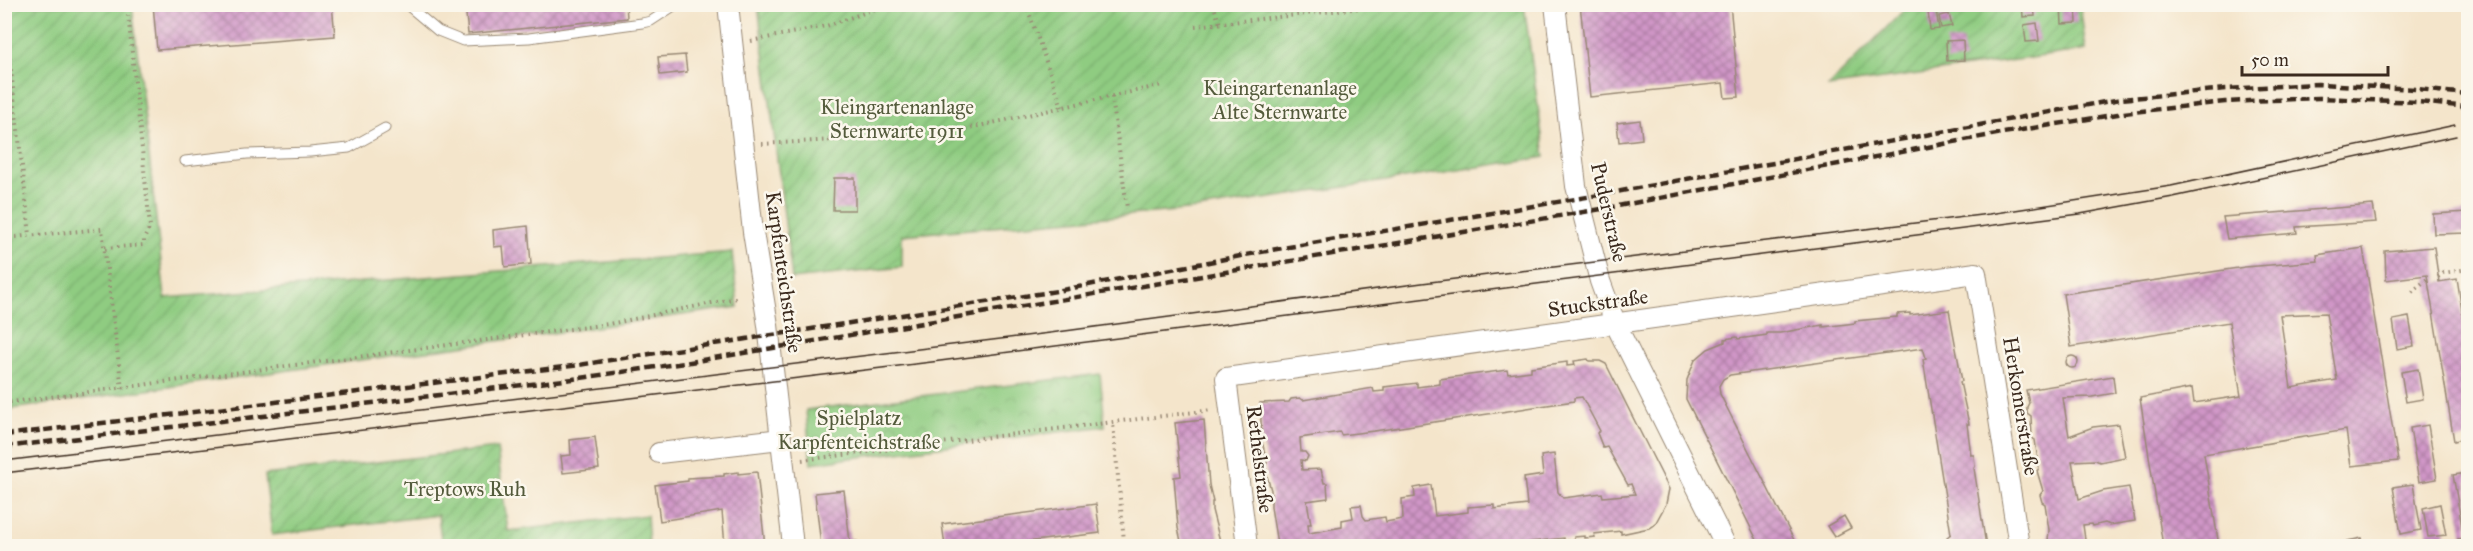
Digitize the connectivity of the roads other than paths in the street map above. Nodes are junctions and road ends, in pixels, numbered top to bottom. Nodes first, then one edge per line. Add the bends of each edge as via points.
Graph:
1 (406, 4) edge
2 (677, 4) edge
3 (728, 4) edge
4 (1554, 4) edge
5 (385, 128) dead end
6 (185, 161) dead end
7 (1976, 273) joint
8 (1616, 325) junction
9 (1226, 378) joint
10 (781, 439) junction
11 (659, 453) dead end
12 (1720, 545) edge
13 (793, 546) edge
14 (1247, 546) edge
15 (2019, 546) edge

1 - 2 lane via 438,31 463,41 529,38 642,23
3 - 10 street, Karpfenteichstraße
4 - 8 street, Puderstraße via 1576,186 1600,281
5 - 6 lane via 349,148
7 - 8 street, Stuckstraße
7 - 15 street, Herkomerstraße
8 - 9 street, Stuckstraße
8 - 12 street, Puderstraße
9 - 14 street, Rethelstraße
10 - 11 street
10 - 13 street, Karpfenteichstraße

